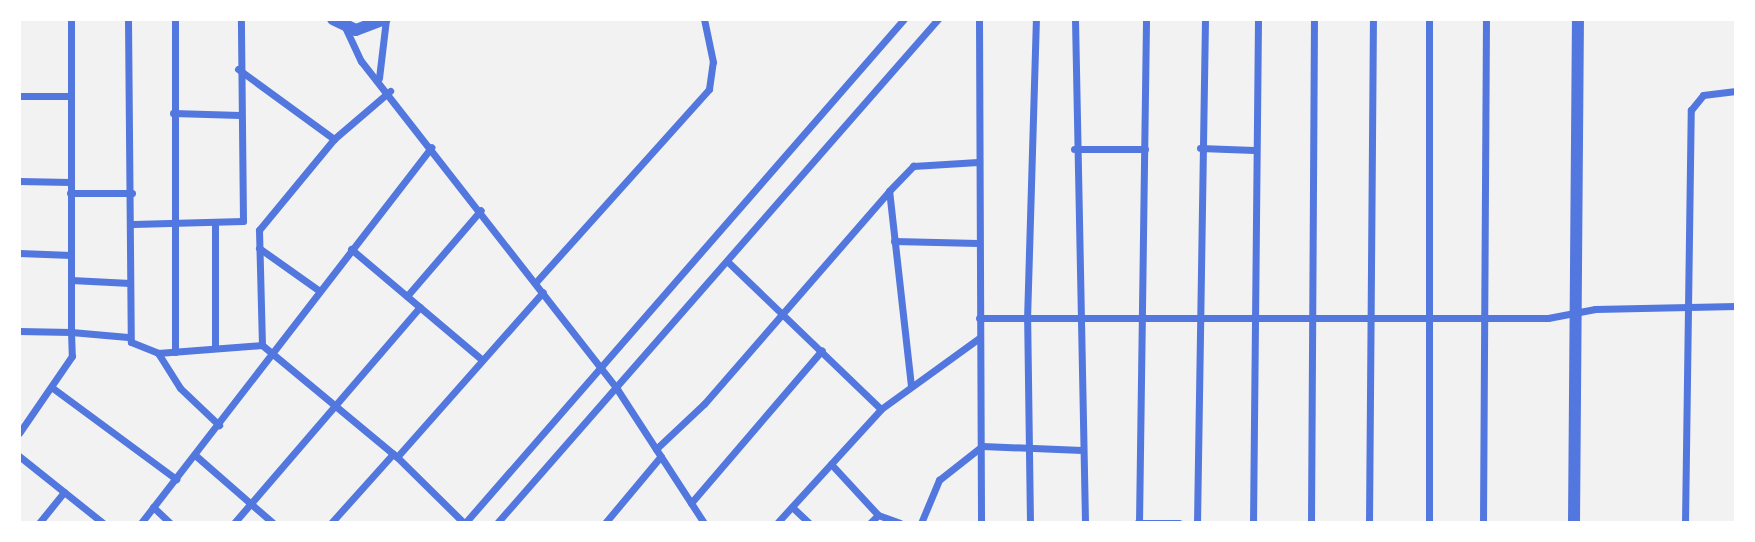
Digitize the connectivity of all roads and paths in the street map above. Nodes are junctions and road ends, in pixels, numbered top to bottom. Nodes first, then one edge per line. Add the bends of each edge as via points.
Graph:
1 (71, 19) edge
2 (128, 19) edge
3 (175, 19) edge
4 (241, 19) edge
5 (333, 19) edge
6 (385, 19) edge
7 (704, 19) edge
8 (904, 19) edge
9 (938, 19) edge
10 (979, 19) edge
11 (1036, 19) edge
12 (1075, 19) edge
13 (1146, 19) edge
14 (1205, 19) edge
15 (1258, 19) edge
16 (1314, 19) edge
17 (1373, 19) edge
18 (1429, 19) edge
19 (1486, 19) edge
20 (1578, 19) edge
21 (345, 27) junction
22 (238, 69) junction
23 (379, 78) junction
24 (390, 91) junction
25 (1736, 91) edge
26 (19, 96) edge
27 (69, 96) junction
28 (173, 113) junction
29 (240, 115) junction
30 (334, 139) junction
31 (432, 147) junction
32 (1200, 148) junction
33 (1074, 149) junction
34 (1145, 149) junction
35 (1254, 150) junction
36 (978, 162) junction
37 (19, 181) edge
38 (69, 182) junction
39 (889, 191) junction
40 (70, 192) junction
41 (132, 193) junction
42 (481, 210) junction
43 (243, 221) junction
44 (215, 222) junction
45 (173, 223) junction
46 (133, 224) junction
47 (259, 230) junction
48 (894, 241) junction
49 (978, 243) junction
50 (259, 248) junction
51 (351, 249) junction
52 (19, 253) edge
53 (71, 255) junction
54 (728, 262) junction
55 (71, 281) junction
56 (536, 282) junction
57 (130, 283) junction
58 (318, 290) junction
59 (543, 292) junction
60 (407, 296) junction
61 (1736, 306) edge
62 (420, 307) junction
63 (1688, 307) junction
64 (784, 311) junction
65 (1574, 312) junction
66 (1199, 316) junction
67 (1313, 317) junction
68 (1370, 317) junction
69 (1428, 317) junction
70 (1486, 317) junction
71 (979, 318) junction
72 (1142, 318) junction
73 (1255, 318) junction
74 (1076, 319) junction
75 (1027, 320) junction
76 (19, 331) edge
77 (71, 332) junction
78 (128, 337) junction
79 (979, 338) junction
80 (262, 345) junction
81 (215, 346) junction
82 (822, 350) junction
83 (175, 352) junction
84 (158, 353) junction
85 (273, 357) junction
86 (481, 359) junction
87 (600, 366) junction
88 (911, 386) junction
89 (54, 389) junction
90 (617, 389) junction
91 (334, 403) junction
92 (881, 409) junction
93 (219, 425) junction
94 (19, 433) edge
95 (982, 446) junction
96 (1031, 447) junction
97 (656, 449) junction
98 (1082, 450) junction
99 (195, 455) junction
100 (395, 455) junction
101 (19, 456) edge
102 (661, 457) junction
103 (831, 464) junction
104 (176, 479) junction
105 (64, 492) junction
106 (250, 503) junction
107 (691, 503) junction
108 (153, 507) junction
109 (792, 507) junction
110 (878, 515) junction
111 (700, 521) edge
112 (500, 522) edge
113 (40, 523) edge
114 (103, 523) edge
115 (141, 523) edge
116 (170, 523) edge
117 (234, 523) edge
118 (273, 523) edge
119 (331, 523) edge
120 (464, 523) edge
121 (605, 523) edge
122 (777, 523) edge
123 (809, 523) edge
124 (870, 523) edge
125 (900, 523) edge
126 (921, 523) edge
127 (981, 523) edge
128 (1030, 523) edge
129 (1085, 523) edge
130 (1138, 523) edge
131 (1179, 523) edge
132 (1197, 523) edge
133 (1253, 523) edge
134 (1311, 523) edge
135 (1369, 523) edge
136 (1429, 523) edge
137 (1483, 523) edge
138 (1574, 523) edge
139 (1685, 523) edge

1 - 27 street
2 - 41 street
3 - 28 street
4 - 22 street
5 - 21 street
6 - 21 street via 367,29
6 - 23 street
7 - 56 street via 713,62 709,89
8 - 87 street
9 - 54 street
10 - 36 street
11 - 75 street
12 - 33 street
13 - 34 street
14 - 32 street
15 - 35 street
16 - 67 street
17 - 68 street
18 - 69 street
19 - 70 street
20 - 65 street
21 - 23 street via 361,61
22 - 29 street
22 - 30 street
23 - 24 street
24 - 30 street
24 - 31 street
25 - 63 street via 1703,95 1692,110
26 - 27 street
27 - 38 street
28 - 29 street
28 - 45 street
29 - 43 street
30 - 47 street
31 - 42 street
31 - 51 street
32 - 35 street
32 - 66 street
33 - 34 street
33 - 74 street
34 - 72 street
35 - 73 street
36 - 39 street via 913,166
36 - 49 street
37 - 38 street
38 - 40 street
39 - 48 street
39 - 64 street
40 - 41 street
40 - 53 street
41 - 46 street
42 - 56 street
42 - 60 street
43 - 44 street
43 - 47 street
44 - 45 street
44 - 81 street
45 - 46 street
45 - 83 street
46 - 57 street
47 - 50 street
48 - 49 street
48 - 88 street
49 - 71 street
50 - 58 street
50 - 80 street
51 - 58 street
51 - 60 street
52 - 53 street
53 - 55 street
54 - 64 street
54 - 90 street
55 - 57 street
55 - 77 street
56 - 59 street
57 - 78 street
58 - 85 street
59 - 86 street
59 - 87 street
60 - 62 street
61 - 63 street
62 - 86 street
62 - 91 street
63 - 65 street
63 - 139 street
64 - 82 street
64 - 97 street
65 - 70 street
65 - 138 street
66 - 72 street
66 - 73 street
66 - 132 street
67 - 68 street
67 - 73 street
67 - 134 street
68 - 69 street
68 - 135 street
69 - 70 street
69 - 136 street
70 - 137 street
71 - 75 street
71 - 79 street
72 - 74 street
72 - 130 street
73 - 133 street
74 - 75 street
74 - 98 street
75 - 96 street
76 - 77 street
77 - 78 street
77 - 89 street via 72,356
78 - 84 street via 135,347
79 - 88 street
79 - 95 street
80 - 81 street
80 - 85 street
81 - 83 street
82 - 92 street
82 - 107 street
83 - 84 street
84 - 93 street via 180,388
85 - 91 street
85 - 93 street
86 - 100 street
87 - 90 street
87 - 120 street
88 - 92 street
89 - 94 street
89 - 104 street
90 - 97 street
90 - 112 street
91 - 100 street
91 - 106 street
92 - 103 street
93 - 99 street
95 - 96 street
95 - 126 street via 939,480
95 - 127 street
96 - 98 street
96 - 128 street
97 - 102 street
98 - 129 street
99 - 104 street
99 - 106 street
100 - 119 street
100 - 120 street
101 - 105 street
102 - 107 street
102 - 121 street
103 - 109 street
103 - 110 street
104 - 108 street
105 - 113 street
105 - 114 street
106 - 117 street
106 - 118 street
107 - 111 street
108 - 115 street
108 - 116 street
109 - 122 street
109 - 123 street
110 - 124 street
110 - 125 street
130 - 131 street

